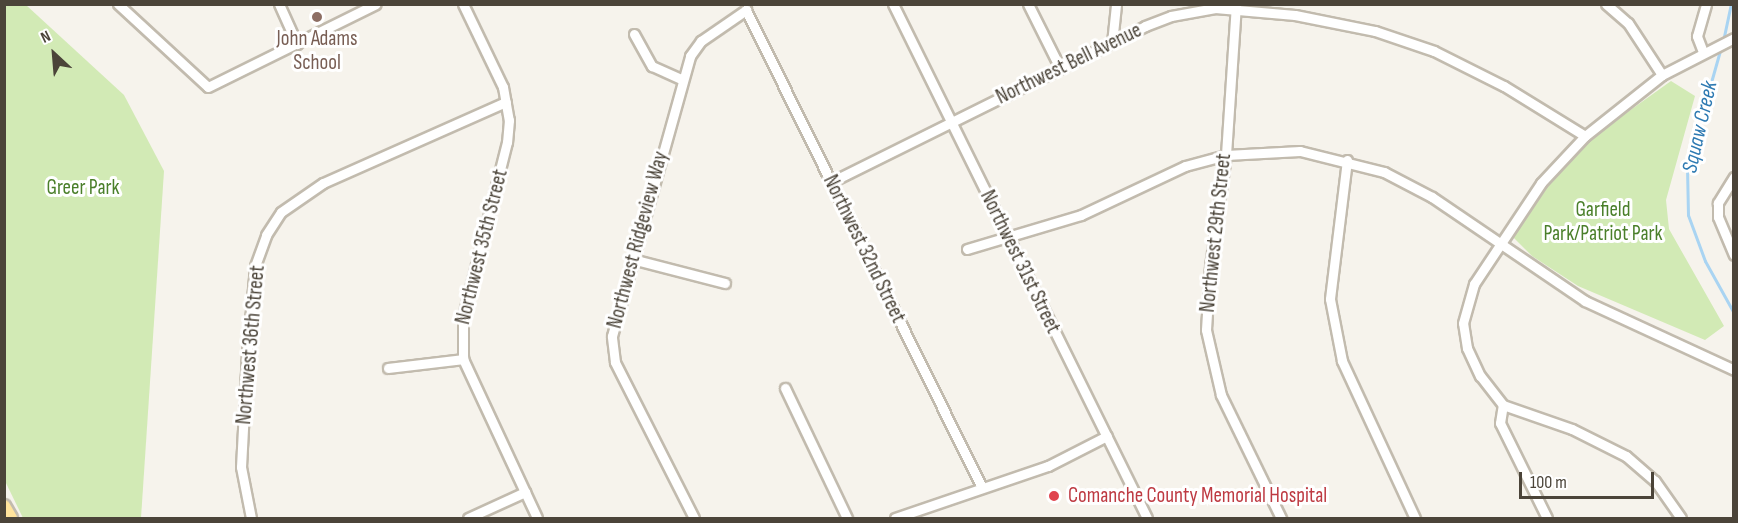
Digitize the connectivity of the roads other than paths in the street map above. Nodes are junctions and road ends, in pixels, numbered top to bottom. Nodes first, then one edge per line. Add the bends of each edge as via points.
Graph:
1 (118, 4) edge
2 (279, 4) edge
3 (376, 4) edge
4 (463, 4) edge
5 (893, 4) edge
6 (1028, 4) edge
7 (1116, 4) edge
8 (1606, 4) edge
9 (1706, 4) edge
10 (1236, 6) edge
11 (746, 10) joint
12 (634, 34) dead end
13 (1732, 38) edge
14 (1113, 43) junction
15 (297, 44) junction
16 (1707, 50) junction
17 (1060, 68) junction
18 (1662, 75) junction
19 (681, 79) junction
20 (506, 102) junction
21 (952, 121) junction
22 (1585, 136) junction
23 (1226, 155) junction
24 (1347, 160) junction
25 (1734, 177) edge
26 (831, 182) junction
27 (1006, 237) junction
28 (1499, 244) junction
29 (967, 249) dead end
30 (1734, 255) edge
31 (632, 260) junction
32 (725, 283) dead end
33 (463, 359) junction
34 (388, 368) dead end
35 (1734, 370) edge
36 (785, 388) dead end
37 (1503, 405) junction
38 (1107, 436) junction
39 (982, 488) junction
40 (525, 492) junction
41 (4, 506) edge
42 (10, 519) edge
43 (252, 519) edge
44 (468, 519) edge
45 (537, 519) edge
46 (694, 519) edge
47 (847, 519) edge
48 (895, 519) edge
49 (1147, 519) edge
50 (1281, 519) edge
51 (1415, 519) edge
52 (1547, 519) edge
53 (1681, 519) edge

1 - 15 street via 208,87
2 - 15 street
3 - 15 street
4 - 20 street, Northwest 35th Street
5 - 21 street, Northwest 31st Street
6 - 17 street
7 - 14 street
8 - 18 street via 1628,23
9 - 16 street via 1697,36
10 - 14 street, Northwest Bell Avenue via 1171,16
10 - 22 street, Northwest Bell Avenue via 1375,31 1434,51
10 - 23 street, Northwest 29th Street
11 - 19 street, Northwest Ridgeview Way via 701,41
11 - 26 street, Northwest 32nd Street
12 - 19 street via 652,66
13 - 16 street
14 - 17 street, Northwest Bell Avenue
16 - 18 street
17 - 21 street, Northwest Bell Avenue
18 - 22 street
19 - 31 street, Northwest Ridgeview Way
20 - 33 street, Northwest 35th Street via 507,142 464,316
20 - 43 street, Northwest 36th Street via 323,183 281,212 266,235 255,266 241,467
21 - 26 street, Northwest Bell Avenue
21 - 27 street, Northwest 31st Street
22 - 28 street via 1540,183
23 - 24 street via 1300,151
23 - 27 street via 1185,166 1082,215
23 - 50 street, Northwest 29th Street via 1210,266 1206,330 1221,395
24 - 28 street via 1384,172 1432,197
24 - 51 street via 1334,249 1332,309 1342,361
25 - 30 street via 1719,203 1719,217
26 - 39 street, Northwest 32nd Street
27 - 29 street
27 - 38 street, Northwest 31st Street
28 - 35 street via 1585,301 1708,354
28 - 37 street via 1474,284 1464,322 1467,348
31 - 32 street
31 - 46 street, Northwest Ridgeview Way via 612,336 615,362
33 - 34 street
33 - 40 street, Northwest 35th Street
36 - 47 street
37 - 52 street via 1500,423
37 - 53 street via 1572,429 1626,456 1655,481
38 - 39 street via 1048,466
38 - 49 street, Northwest 31st Street
39 - 48 street
40 - 44 street
40 - 45 street, Northwest 35th Street
41 - 42 main road

